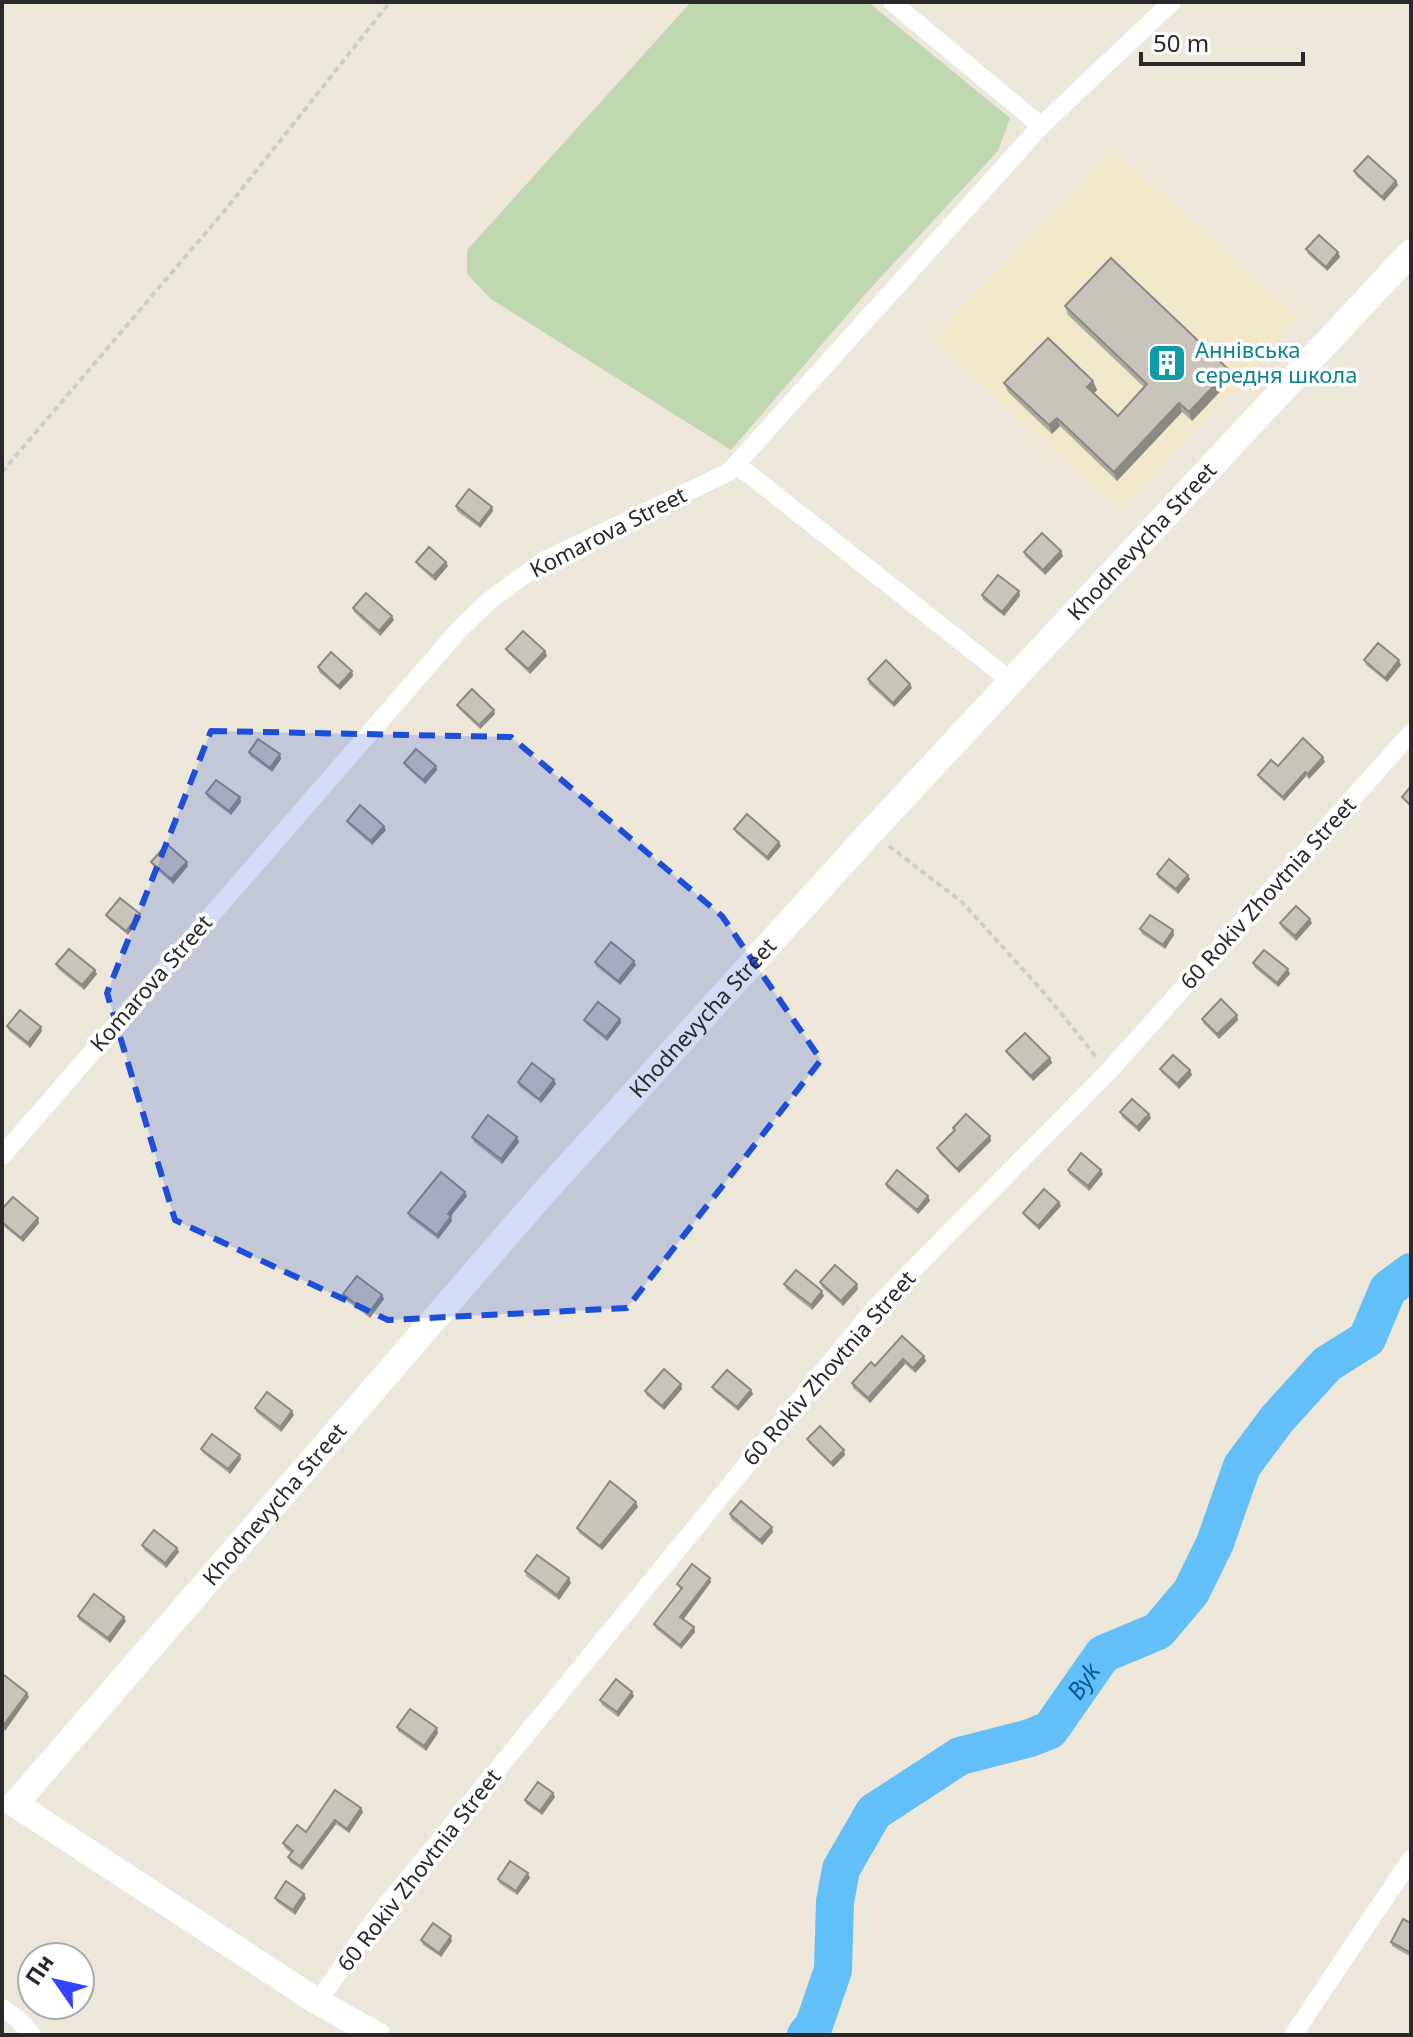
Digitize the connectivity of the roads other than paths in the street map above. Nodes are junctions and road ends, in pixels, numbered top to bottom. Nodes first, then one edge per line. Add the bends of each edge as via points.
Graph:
1 (892, 2) edge
2 (1172, 2) edge
3 (1041, 126) junction
4 (1411, 252) edge
5 (736, 464) junction
6 (1011, 681) junction
7 (1411, 733) edge
8 (2, 1156) edge
9 (6, 1803) edge
10 (1411, 1859) edge
11 (318, 2002) junction
12 (2, 2008) edge
13 (32, 2035) edge
14 (377, 2035) edge
15 (1293, 2035) edge

1 - 3 street
2 - 3 street, Komarova Street
3 - 5 street, Komarova Street
4 - 6 main road, Khodnevycha Street
5 - 6 street
5 - 8 street, Komarova Street via 729,472 545,560 490,600
6 - 9 main road, Khodnevycha Street via 540,1197
7 - 11 street, 60 Rokiv Zhovtnia Street via 1108,1072 875,1308 371,1924
9 - 11 main road
10 - 15 street
11 - 14 main road
12 - 13 street

